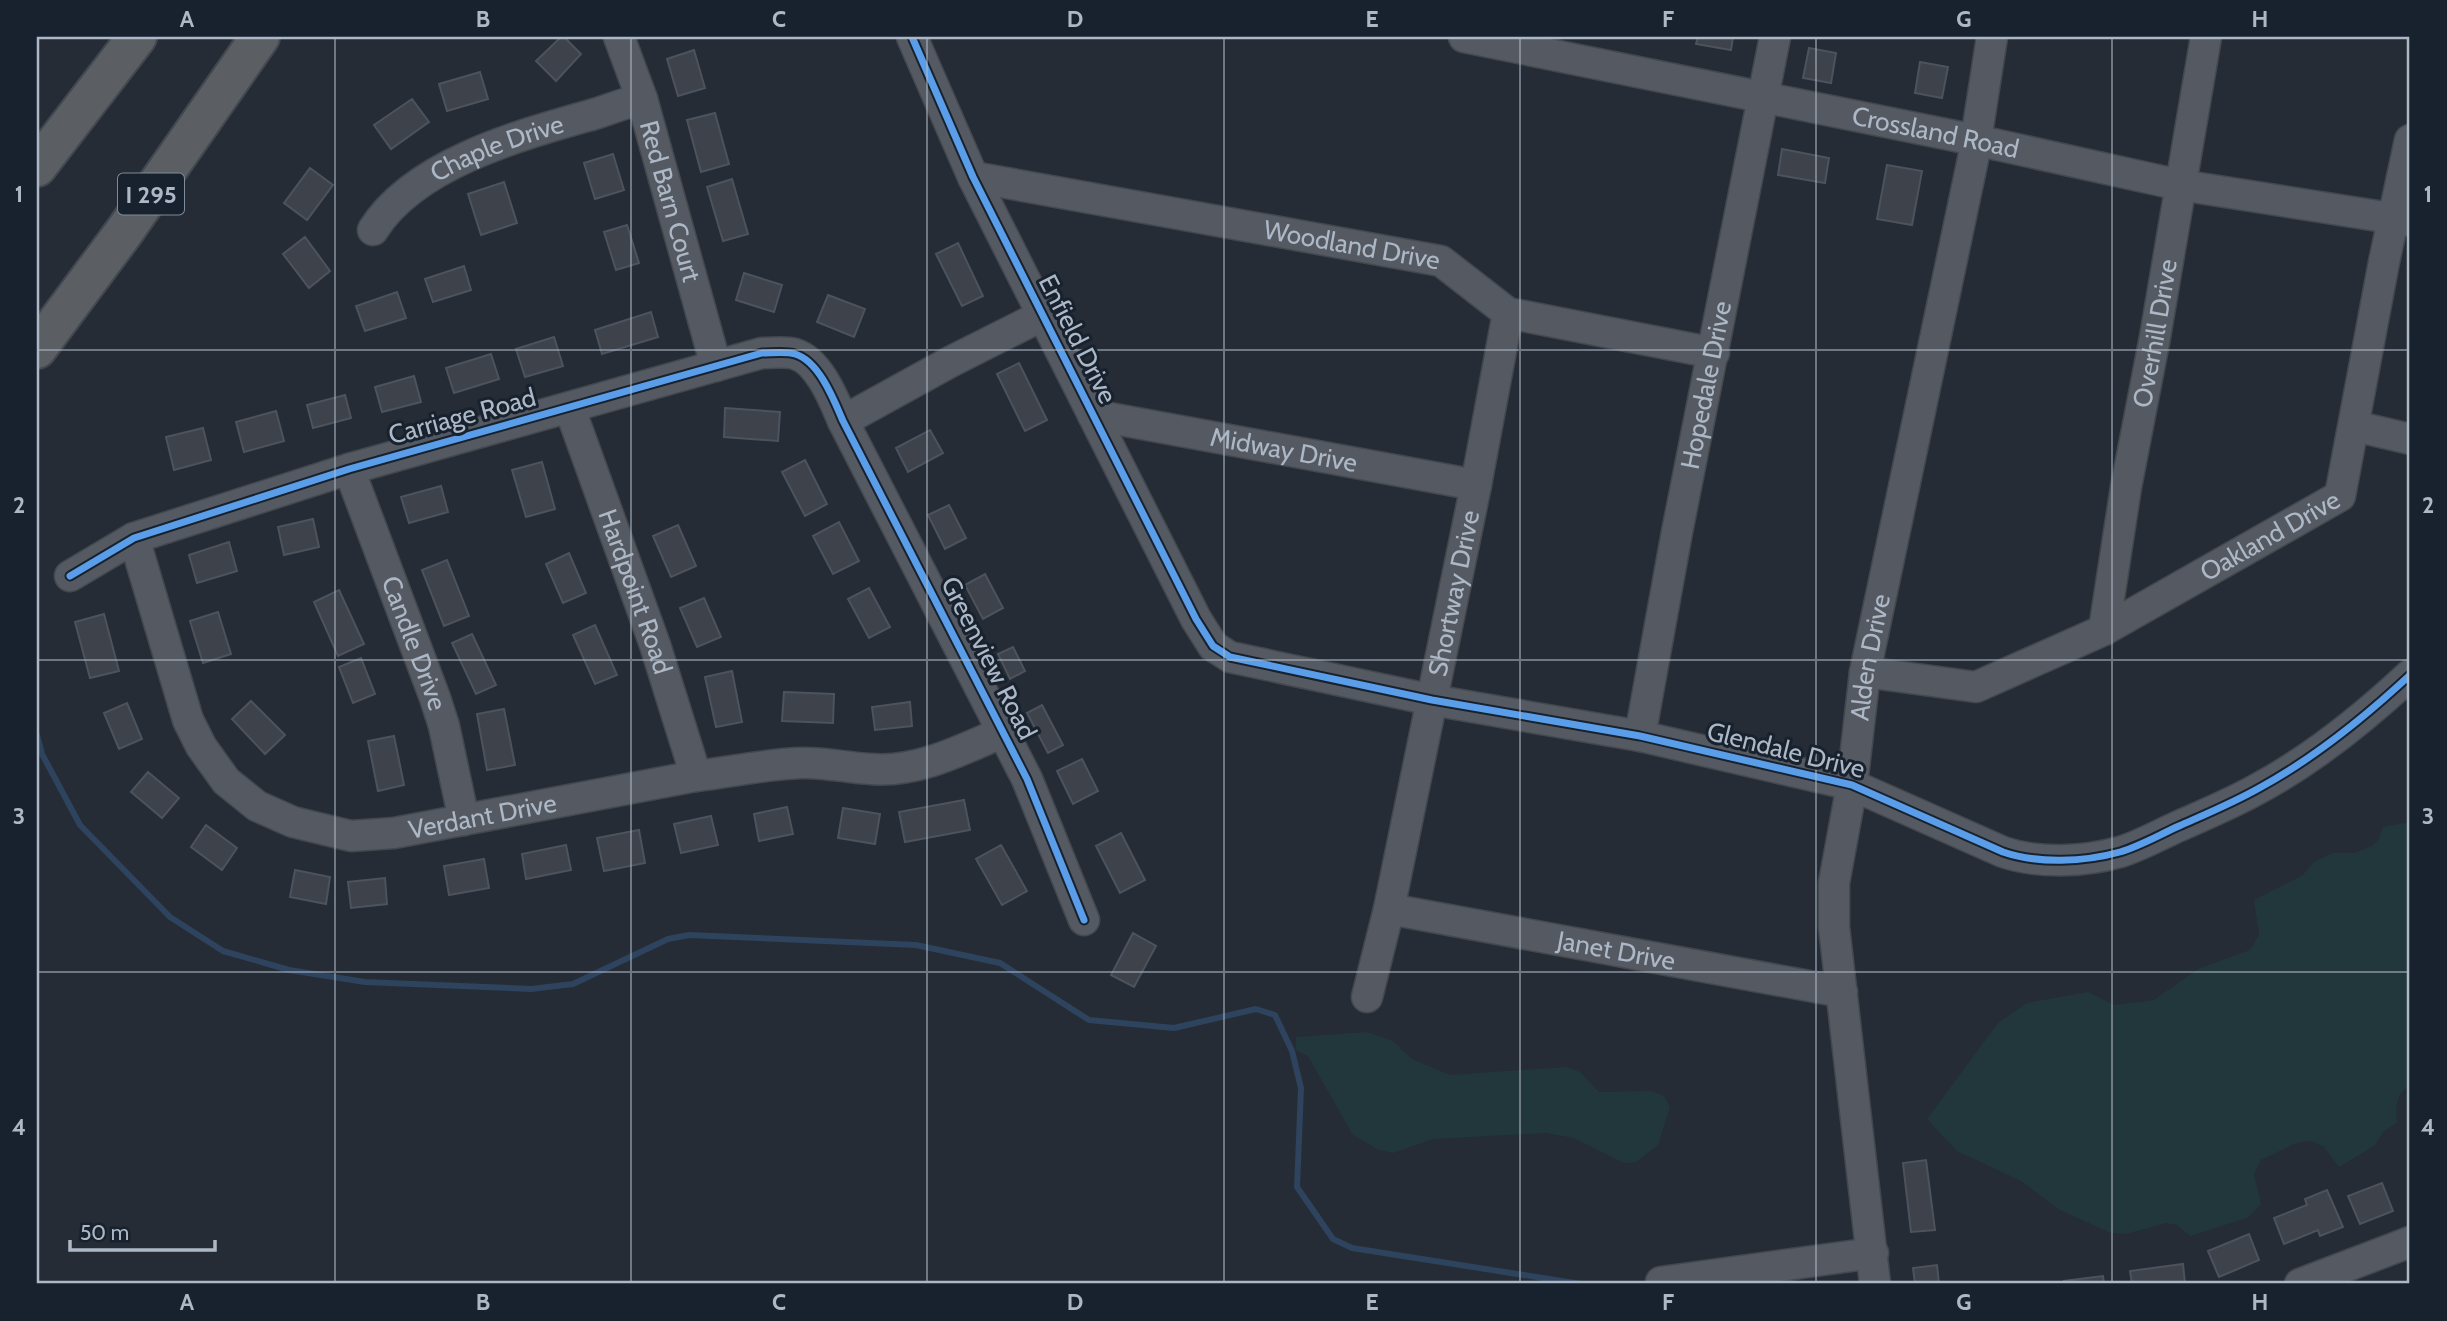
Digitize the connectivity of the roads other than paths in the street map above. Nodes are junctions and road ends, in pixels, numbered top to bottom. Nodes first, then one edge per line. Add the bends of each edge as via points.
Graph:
1 (137, 37) edge
2 (260, 37) edge
3 (619, 37) edge
4 (912, 37) edge
5 (1464, 37) edge
6 (1775, 37) edge
7 (1992, 37) edge
8 (2206, 37) edge
9 (1560, 46) edge
10 (1762, 95) junction
11 (642, 99) junction
12 (1975, 140) junction
13 (2410, 140) edge
14 (37, 167) edge
15 (973, 177) junction
16 (2180, 185) junction
17 (2402, 219) edge
18 (373, 230) dead end
19 (1508, 313) junction
20 (1043, 315) junction
21 (37, 349) edge
22 (1714, 352) junction
23 (716, 366) junction
24 (570, 409) junction
25 (1093, 415) junction
26 (843, 421) junction
27 (2354, 426) junction
28 (2410, 439) edge
29 (349, 469) junction
30 (1476, 485) junction
31 (134, 538) junction
32 (70, 576) dead end
33 (2104, 630) junction
34 (1221, 652) joint
35 (1865, 672) junction
36 (2410, 675) edge
37 (1432, 700) junction
38 (1003, 732) junction
39 (1640, 736) junction
40 (696, 776) junction
41 (1852, 785) junction
42 (464, 820) junction
43 (1389, 909) junction
44 (1084, 920) dead end
45 (1842, 992) junction
46 (1367, 997) dead end
47 (2410, 1242) edge
48 (1873, 1253) junction
49 (1661, 1282) dead end
50 (1875, 1284) edge
51 (2300, 1284) edge

1 - 14 highway
2 - 21 highway, I 295
3 - 11 street, Red Barn Court
4 - 15 street, Enfield Drive
5 - 9 street, Crossland Road
6 - 10 street, Hopedale Drive
7 - 12 street, Alden Drive
8 - 16 street, Overhill Drive
9 - 10 street, Crossland Road
10 - 12 street, Crossland Road
10 - 22 street, Hopedale Drive
11 - 18 street, Chaple Drive via 520,134 455,163 388,209
11 - 23 street, Red Barn Court
12 - 16 street, Crossland Road
12 - 35 street, Alden Drive
13 - 17 street, Oakland Drive
15 - 19 street, Woodland Drive via 1441,261
15 - 20 street, Enfield Drive
16 - 17 street, Crossland Road
16 - 33 street, Overhill Drive
17 - 27 street, Oakland Drive
19 - 22 street, Woodland Drive
19 - 30 street, Shortway Drive
20 - 25 street, Enfield Drive
20 - 26 street
22 - 39 street, Hopedale Drive
23 - 24 street, Carriage Road
23 - 26 street, Carriage Road via 762,353 794,353 819,374
24 - 29 street, Carriage Road
24 - 40 street, Hardpoint Road via 655,645
25 - 30 street, Midway Drive
25 - 34 street, Enfield Drive via 1205,636
26 - 38 street, Greenview Road
27 - 28 street
27 - 33 street, Oakland Drive via 2340,496
29 - 31 street, Carriage Road
29 - 42 street, Candle Drive via 435,698
30 - 37 street, Shortway Drive
31 - 32 street, Carriage Road
31 - 42 street, Verdant Drive via 188,720 207,755 242,796 293,822 351,836
33 - 35 street, Oakland Drive via 1976,687
34 - 37 street, Glendale Drive via 1242,661
35 - 41 street, Alden Drive
36 - 41 street, Glendale Drive via 2332,740 2260,788 2103,856 2019,857
37 - 39 street, Glendale Drive
37 - 43 street, Shortway Drive
38 - 40 street, Verdant Drive via 916,766 872,770 784,763
38 - 44 street, Greenview Road
39 - 41 street, Glendale Drive
40 - 42 street, Verdant Drive
41 - 45 street, Alden Drive via 1834,883
43 - 45 street, Janet Drive
43 - 46 street, Shortway Drive
45 - 48 street, Alden Drive
47 - 51 street
48 - 49 street
48 - 50 street, Alden Drive

